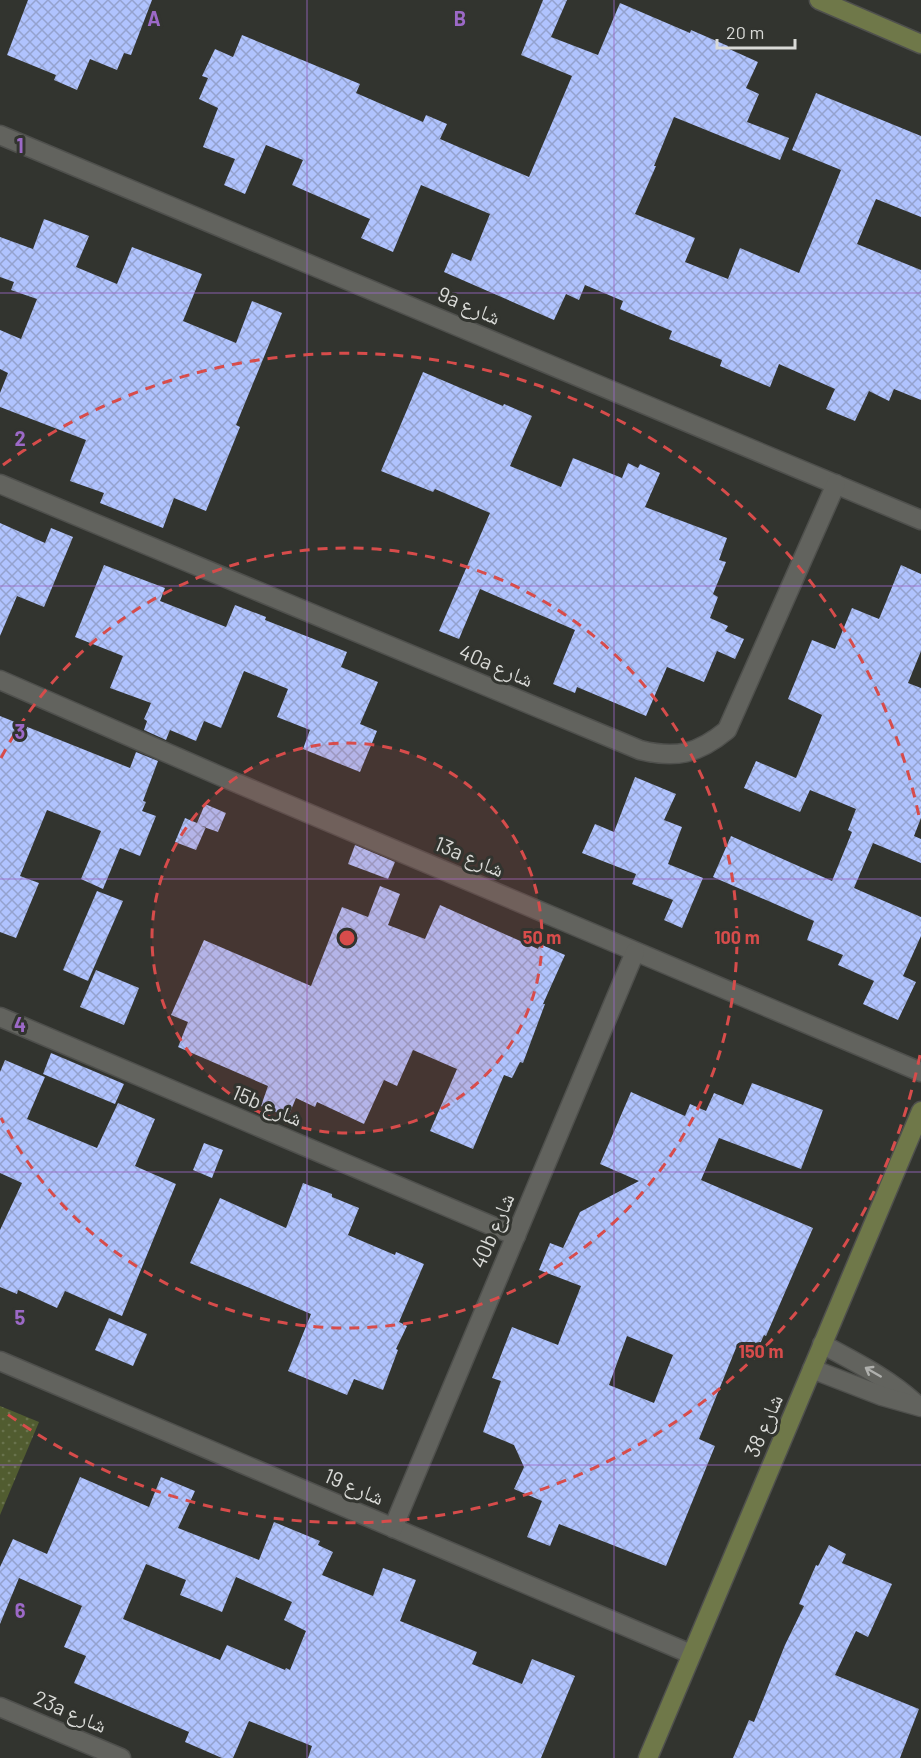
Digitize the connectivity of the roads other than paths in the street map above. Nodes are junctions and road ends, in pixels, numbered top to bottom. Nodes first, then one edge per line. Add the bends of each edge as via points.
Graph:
1 (819, 0) edge
2 (921, 44) edge
3 (0, 135) edge
4 (0, 484) edge
5 (836, 484) junction
6 (921, 520) edge
7 (0, 680) edge
8 (635, 952) junction
9 (0, 1017) edge
10 (921, 1072) edge
11 (921, 1111) edge
12 (516, 1236) junction
13 (822, 1344) junction
14 (0, 1361) edge
15 (812, 1369) junction
16 (920, 1406) edge
17 (393, 1528) junction
18 (691, 1654) junction
19 (0, 1707) edge
20 (122, 1758) edge
21 (648, 1758) edge

1 - 2 street
3 - 5 street, 9a شارع
4 - 5 street, 40a شارع via 640,750 670,755 700,748 727,730
5 - 6 street, 9a شارع
7 - 8 street, 13a شارع
8 - 10 street, 13a شارع
8 - 12 street, 40b شارع
9 - 12 street, 15b شارع
11 - 13 street, شارع 38
12 - 17 street, 40b شارع
13 - 15 street, شارع 38
16 -> 13 street via 877,1374
14 - 17 street, شارع 19
15 - 16 street
15 - 18 street, شارع 38
17 - 18 street, شارع 19
18 - 21 street, شارع 38
19 - 20 street, 23a شارع

